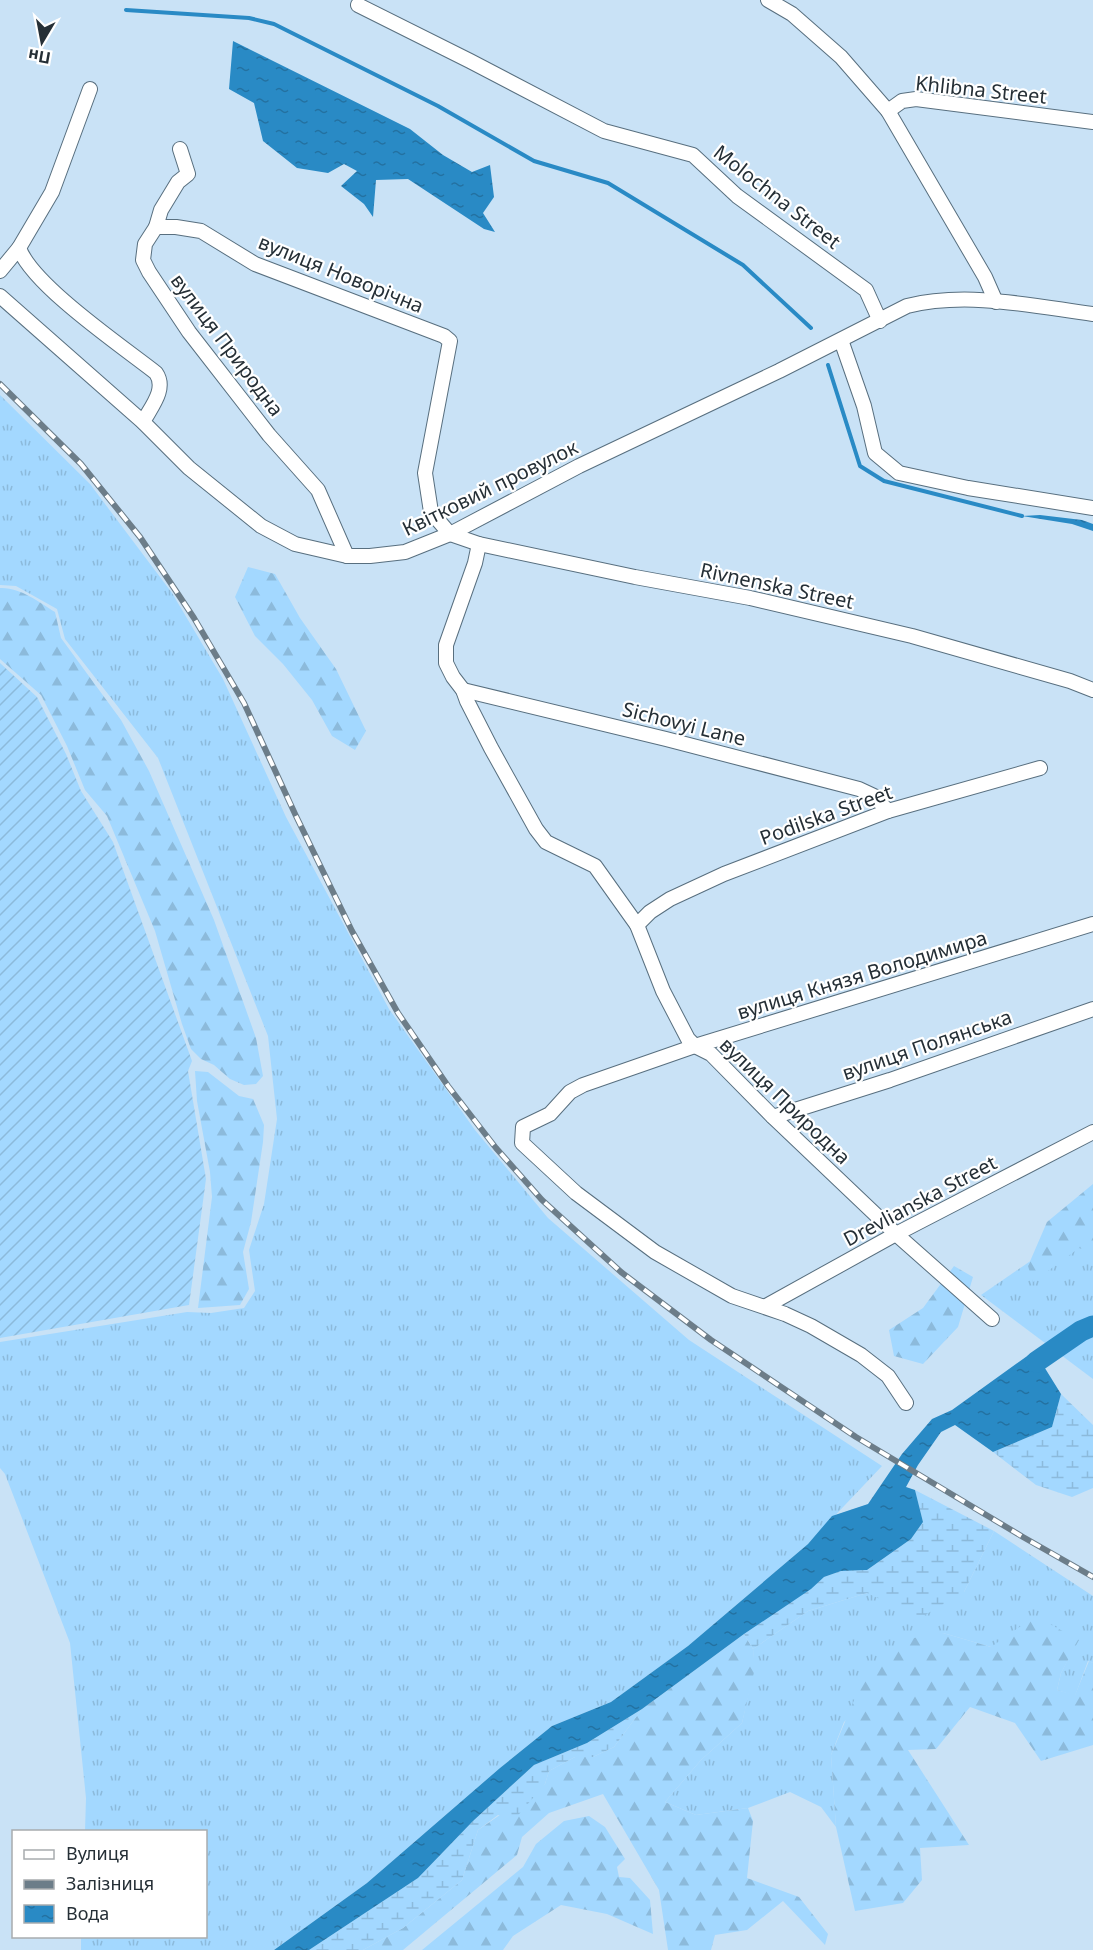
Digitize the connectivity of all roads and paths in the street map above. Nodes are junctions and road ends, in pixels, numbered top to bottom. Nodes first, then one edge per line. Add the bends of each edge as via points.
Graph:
1 (768, 0) edge
2 (358, 5) dead end
3 (90, 89) dead end
4 (888, 111) junction
5 (1093, 122) edge
6 (180, 149) dead end
7 (156, 227) junction
8 (19, 248) junction
9 (0, 271) edge
10 (0, 296) edge
11 (996, 302) junction
12 (1093, 314) edge
13 (880, 321) junction
14 (841, 340) junction
15 (143, 422) junction
16 (1093, 508) edge
17 (450, 534) junction
18 (479, 544) junction
19 (347, 556) junction
20 (463, 690) junction
21 (1093, 690) edge
22 (1040, 768) dead end
23 (888, 811) junction
24 (1093, 924) edge
25 (636, 925) junction
26 (1093, 1009) edge
27 (695, 1046) junction
28 (774, 1117) junction
29 (1093, 1132) edge
30 (896, 1234) junction
31 (766, 1306) junction
32 (992, 1319) dead end
33 (906, 1403) dead end

1 - 4 street via 792,14 841,57
2 - 13 street, Molochna Street via 604,131 693,155 737,196 866,290
3 - 8 street via 52,192
4 - 5 street, Khlibna Street via 902,101 915,99
4 - 11 street
6 - 7 street, вулиця Природна via 188,174 169,195
7 - 17 street, вулиця Новорічна via 201,231 255,264 450,341 425,473 431,512
7 - 19 street, вулиця Природна via 145,244 143,260 149,272 189,332 269,435 318,490
8 - 9 street
8 - 15 street via 31,270 161,380
10 - 15 street, Квітковий провулок
11 - 12 street
11 - 13 street via 925,301
13 - 14 street, Квітковий провулок
14 - 16 street via 864,406 875,453 899,473
14 - 17 street, Квітковий провулок via 579,466
15 - 19 street, Квітковий провулок via 189,468 261,526 295,544
17 - 18 street, Rivnenska Street
17 - 19 street, Квітковий провулок via 405,552
18 - 20 street, вулиця Природна via 476,564 446,645 446,663
18 - 21 street, Rivnenska Street via 750,598 889,631
20 - 23 street, Sichovyi Lane via 860,789 874,796
20 - 25 street, вулиця Природна via 536,830 546,843 595,866
22 - 23 street, Podilska Street
23 - 25 street, Podilska Street via 724,874 670,899
24 - 27 street, вулиця Князя Володимира
25 - 27 street, вулиця Природна via 681,1029
26 - 28 street, вулиця Полянська
27 - 28 street, вулиця Природна via 711,1054
27 - 31 street, вулиця Князя Володимира via 570,1092 550,1114 523,1127 522,1143 559,1178 655,1252 732,1296
28 - 30 street, вулиця Природна
29 - 30 street, Drevlianska Street
30 - 31 street, Drevlianska Street
30 - 32 street, вулиця Природна
31 - 33 street via 861,1355 888,1376

